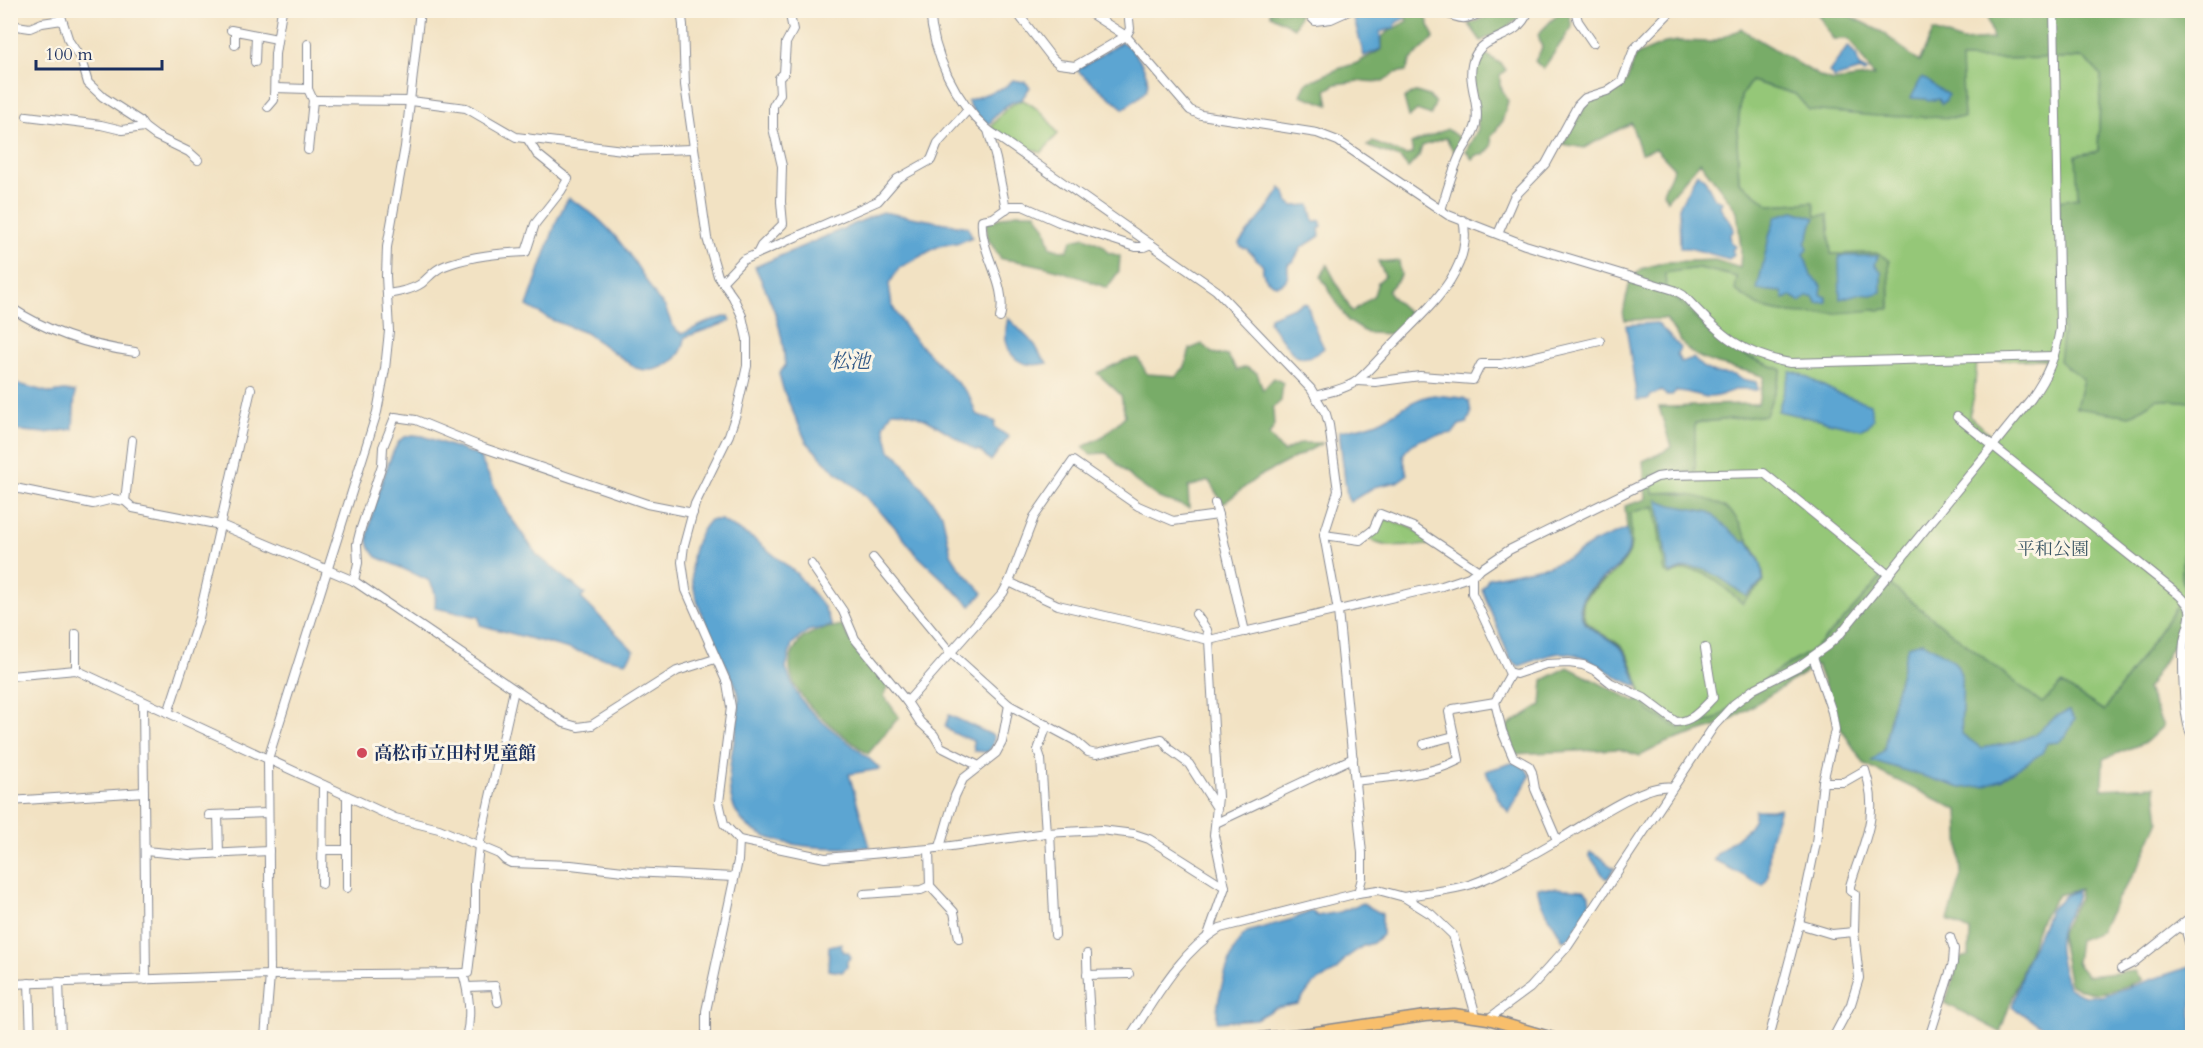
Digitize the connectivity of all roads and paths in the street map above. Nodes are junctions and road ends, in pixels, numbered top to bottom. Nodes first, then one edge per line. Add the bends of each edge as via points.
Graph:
1 (58, 10) edge
2 (282, 10) edge
3 (420, 10) edge
4 (681, 10) edge
5 (789, 10) edge
6 (930, 10) edge
7 (1016, 10) edge
8 (1084, 10) edge
9 (1128, 10) edge
10 (1311, 10) edge
11 (1351, 10) edge
12 (1439, 10) edge
13 (1488, 10) edge
14 (1529, 10) edge
15 (1575, 10) edge
16 (1672, 10) edge
17 (2054, 10) edge
18 (62, 20) junction
19 (10, 25) edge
20 (256, 35) junction
21 (1126, 36) junction
22 (277, 39) junction
23 (1593, 43) dead end
24 (308, 44) dead end
25 (235, 45) dead end
26 (255, 62) dead end
27 (275, 88) junction
28 (308, 89) junction
29 (313, 100) junction
30 (411, 101) junction
31 (268, 107) dead end
32 (966, 112) dead end
33 (27, 116) dead end
34 (144, 127) junction
35 (988, 130) junction
36 (527, 138) junction
37 (693, 149) junction
38 (308, 150) dead end
39 (198, 160) dead end
40 (1005, 209) junction
41 (1441, 210) junction
42 (1463, 220) junction
43 (1498, 234) junction
44 (1151, 244) junction
45 (757, 254) junction
46 (722, 282) junction
47 (387, 294) junction
48 (10, 307) edge
49 (1000, 318) dead end
50 (1600, 341) dead end
51 (135, 352) dead end
52 (2054, 356) junction
53 (1357, 381) junction
54 (251, 389) dead end
55 (1315, 396) junction
56 (1957, 417) dead end
57 (132, 440) dead end
58 (1992, 447) junction
59 (10, 487) edge
60 (125, 501) junction
61 (1215, 503) dead end
62 (693, 513) junction
63 (1218, 515) junction
64 (221, 525) junction
65 (1324, 535) junction
66 (873, 558) dead end
67 (811, 564) dead end
68 (327, 569) junction
69 (1475, 573) junction
70 (1889, 575) junction
71 (354, 581) junction
72 (1009, 582) junction
73 (1338, 611) junction
74 (1196, 614) dead end
75 (1245, 632) junction
76 (76, 634) dead end
77 (1209, 640) junction
78 (1705, 648) dead end
79 (950, 652) junction
80 (1813, 657) junction
81 (716, 659) junction
82 (76, 670) junction
83 (1511, 673) junction
84 (10, 676) edge
85 (514, 690) junction
86 (143, 702) junction
87 (907, 702) junction
88 (1496, 702) junction
89 (1010, 705) junction
90 (168, 713) junction
91 (1047, 725) junction
92 (2193, 735) edge
93 (1454, 736) junction
94 (1424, 744) dead end
95 (1353, 758) junction
96 (268, 759) junction
97 (979, 766) junction
98 (1355, 781) junction
99 (1823, 782) junction
100 (324, 785) junction
101 (1673, 787) junction
102 (144, 792) junction
103 (347, 796) junction
104 (10, 801) edge
105 (1217, 808) junction
106 (268, 813) junction
107 (1216, 823) junction
108 (1048, 833) junction
109 (739, 840) junction
110 (1557, 840) junction
111 (478, 846) junction
112 (940, 847) junction
113 (929, 849) junction
114 (323, 850) junction
115 (347, 850) junction
116 (145, 851) junction
117 (269, 851) junction
118 (219, 854) junction
119 (734, 877) junction
120 (322, 884) dead end
121 (930, 886) junction
122 (1225, 887) junction
123 (347, 888) dead end
124 (1358, 893) junction
125 (864, 894) dead end
126 (1404, 897) junction
127 (2193, 916) edge
128 (1799, 924) junction
129 (2180, 928) junction
130 (1854, 932) junction
131 (1055, 935) dead end
132 (1208, 936) junction
133 (1950, 937) dead end
134 (958, 938) dead end
135 (2193, 953) edge
136 (1087, 954) dead end
137 (2121, 969) dead end
138 (463, 973) junction
139 (1130, 974) dead end
140 (270, 975) junction
141 (1087, 975) junction
142 (146, 980) junction
143 (58, 982) junction
144 (29, 983) junction
145 (10, 984) edge
146 (467, 987) junction
147 (498, 1002) dead end
148 (1476, 1016) junction
149 (1488, 1019) junction
150 (31, 1038) edge
151 (61, 1038) edge
152 (265, 1038) edge
153 (466, 1038) edge
154 (706, 1038) edge
155 (1092, 1038) edge
156 (1129, 1038) edge
157 (1260, 1038) edge
158 (1553, 1038) edge
159 (1769, 1038) edge
160 (1833, 1038) edge
161 (1929, 1038) edge

1 - 18 street
2 - 22 street
3 - 30 street
4 - 37 street
5 - 45 street via 793,30 786,43 780,94 773,106 773,128 782,166 783,224
6 - 35 street via 939,56 964,105
7 - 21 street via 1052,58 1067,66 1080,65
8 - 21 street
9 - 21 street via 1130,29
10 - 11 street via 1315,21
12 - 13 street via 1464,20
14 - 41 street via 1525,21 1510,34 1481,46 1474,57 1471,72 1475,128 1460,155
15 - 23 street
16 - 43 street via 1634,49 1622,81 1578,105 1546,164 1514,197
17 - 52 street via 2060,329
18 - 19 street via 30,28
18 - 34 street via 88,83
20 - 22 street
20 - 25 street via 233,30
20 - 26 street
21 - 41 street via 1190,110 1317,133 1338,141
22 - 27 street
24 - 28 street
27 - 28 street
27 - 31 street via 274,100
28 - 29 street
29 - 30 street
29 - 38 street
30 - 36 street via 466,108 516,137
30 - 47 street via 387,248
32 - 45 street via 938,143 931,160 897,179 878,201
33 - 34 street via 123,130
34 - 39 street
35 - 40 street
35 - 44 street
36 - 37 street via 631,151
36 - 47 street via 537,154 568,179 535,224 526,252 456,262 441,267 420,284
37 - 46 street via 707,238
40 - 44 street via 1023,206 1136,247
40 - 49 street via 982,220 981,226 998,279 1003,308
41 - 42 street
42 - 43 street
42 - 53 street via 1467,235 1461,256 1438,297
43 - 52 street via 1674,290 1729,340 1771,359 1790,363
44 - 55 street via 1216,290
45 - 46 street via 743,260
46 - 62 street via 742,316 747,366 732,424
47 - 68 street via 388,341 377,412
48 - 51 street via 44,327 104,348
50 - 53 street via 1501,364 1481,364 1473,380 1420,376
52 - 58 street via 2044,381
53 - 55 street
54 - 64 street
55 - 65 street via 1329,425 1338,491
56 - 58 street
57 - 60 street
58 - 70 street
58 - 92 street via 2187,604 2190,612 2184,642 2184,693 2188,729
59 - 60 street via 93,504 113,499
60 - 64 street via 133,508
61 - 63 street
62 - 71 street via 647,504 484,448 416,420 395,417 357,544
62 - 81 street via 684,546 683,573 686,590
63 - 72 street via 1173,521 1138,506 1073,461 1034,517
63 - 75 street
64 - 68 street
64 - 90 street via 199,618
65 - 69 street via 1360,540 1373,530 1380,514 1413,526
65 - 73 street
66 - 79 street
67 - 87 street via 843,611 855,639
68 - 71 street
68 - 96 street
69 - 70 street via 1509,550 1657,477 1764,474
69 - 73 street via 1442,586
69 - 83 street via 1473,593
70 - 80 street via 1841,633
71 - 85 street
72 - 77 street via 1058,604
72 - 79 street
73 - 75 street
73 - 95 street
74 - 77 street
75 - 77 street
76 - 82 street
77 - 105 street
78 - 83 street via 1713,698 1681,722 1583,665 1557,662
79 - 87 street
79 - 89 street
80 - 99 street via 1835,730
80 - 101 street via 1734,704 1714,726
81 - 85 street via 677,671 592,725 564,723
81 - 109 street via 727,683 731,707 719,802 724,824
82 - 84 street
82 - 86 street
83 - 88 street
85 - 111 street
86 - 90 street
86 - 102 street
87 - 97 street via 941,747
88 - 93 street via 1449,712
88 - 110 street via 1513,757 1529,766
89 - 91 street
89 - 97 street via 1002,742 996,753
90 - 96 street
91 - 105 street via 1096,754 1162,739 1189,764
91 - 108 street via 1038,750
93 - 94 street
93 - 98 street via 1460,760 1447,766
95 - 98 street
95 - 107 street
96 - 100 street
96 - 106 street
97 - 112 street via 963,779
98 - 124 street via 1362,853
99 - 128 street via 1816,843
99 - 130 street via 1844,782 1865,771 1871,788 1871,823 1850,886 1855,894
100 - 103 street
100 - 114 street
101 - 110 street via 1645,792
101 - 149 street via 1568,946 1530,988
102 - 104 street
102 - 116 street
103 - 111 street via 395,818
103 - 115 street
105 - 107 street
106 - 117 street
106 - 118 street via 214,815
107 - 122 street via 1214,835
108 - 112 street
108 - 122 street via 1134,834 1149,839
108 - 131 street
109 - 113 street via 825,858
109 - 119 street
110 - 126 street via 1471,884
111 - 119 street via 511,863
111 - 138 street via 475,914 468,973
112 - 113 street
113 - 121 street
114 - 115 street
114 - 120 street
115 - 123 street
116 - 118 street
116 - 142 street
117 - 118 street
117 - 140 street
119 - 154 street via 706,1011
121 - 125 street
121 - 134 street via 954,912
122 - 132 street
124 - 126 street via 1378,890
124 - 132 street via 1240,922
126 - 148 street via 1431,914 1453,935
127 - 129 street
128 - 130 street via 1832,934
128 - 159 street
129 - 135 street via 2186,931
129 - 137 street
130 - 160 street via 1859,978
132 - 156 street via 1175,969
133 - 161 street via 1953,963
136 - 141 street
138 - 140 street
138 - 146 street
139 - 141 street
140 - 142 street
140 - 152 street
141 - 155 street
142 - 143 street
143 - 144 street
143 - 151 street
144 - 145 street
144 - 150 street
146 - 147 street via 495,986
146 - 153 street via 470,1014
148 - 149 main road
148 - 157 main road via 1441,1014
149 - 158 main road

